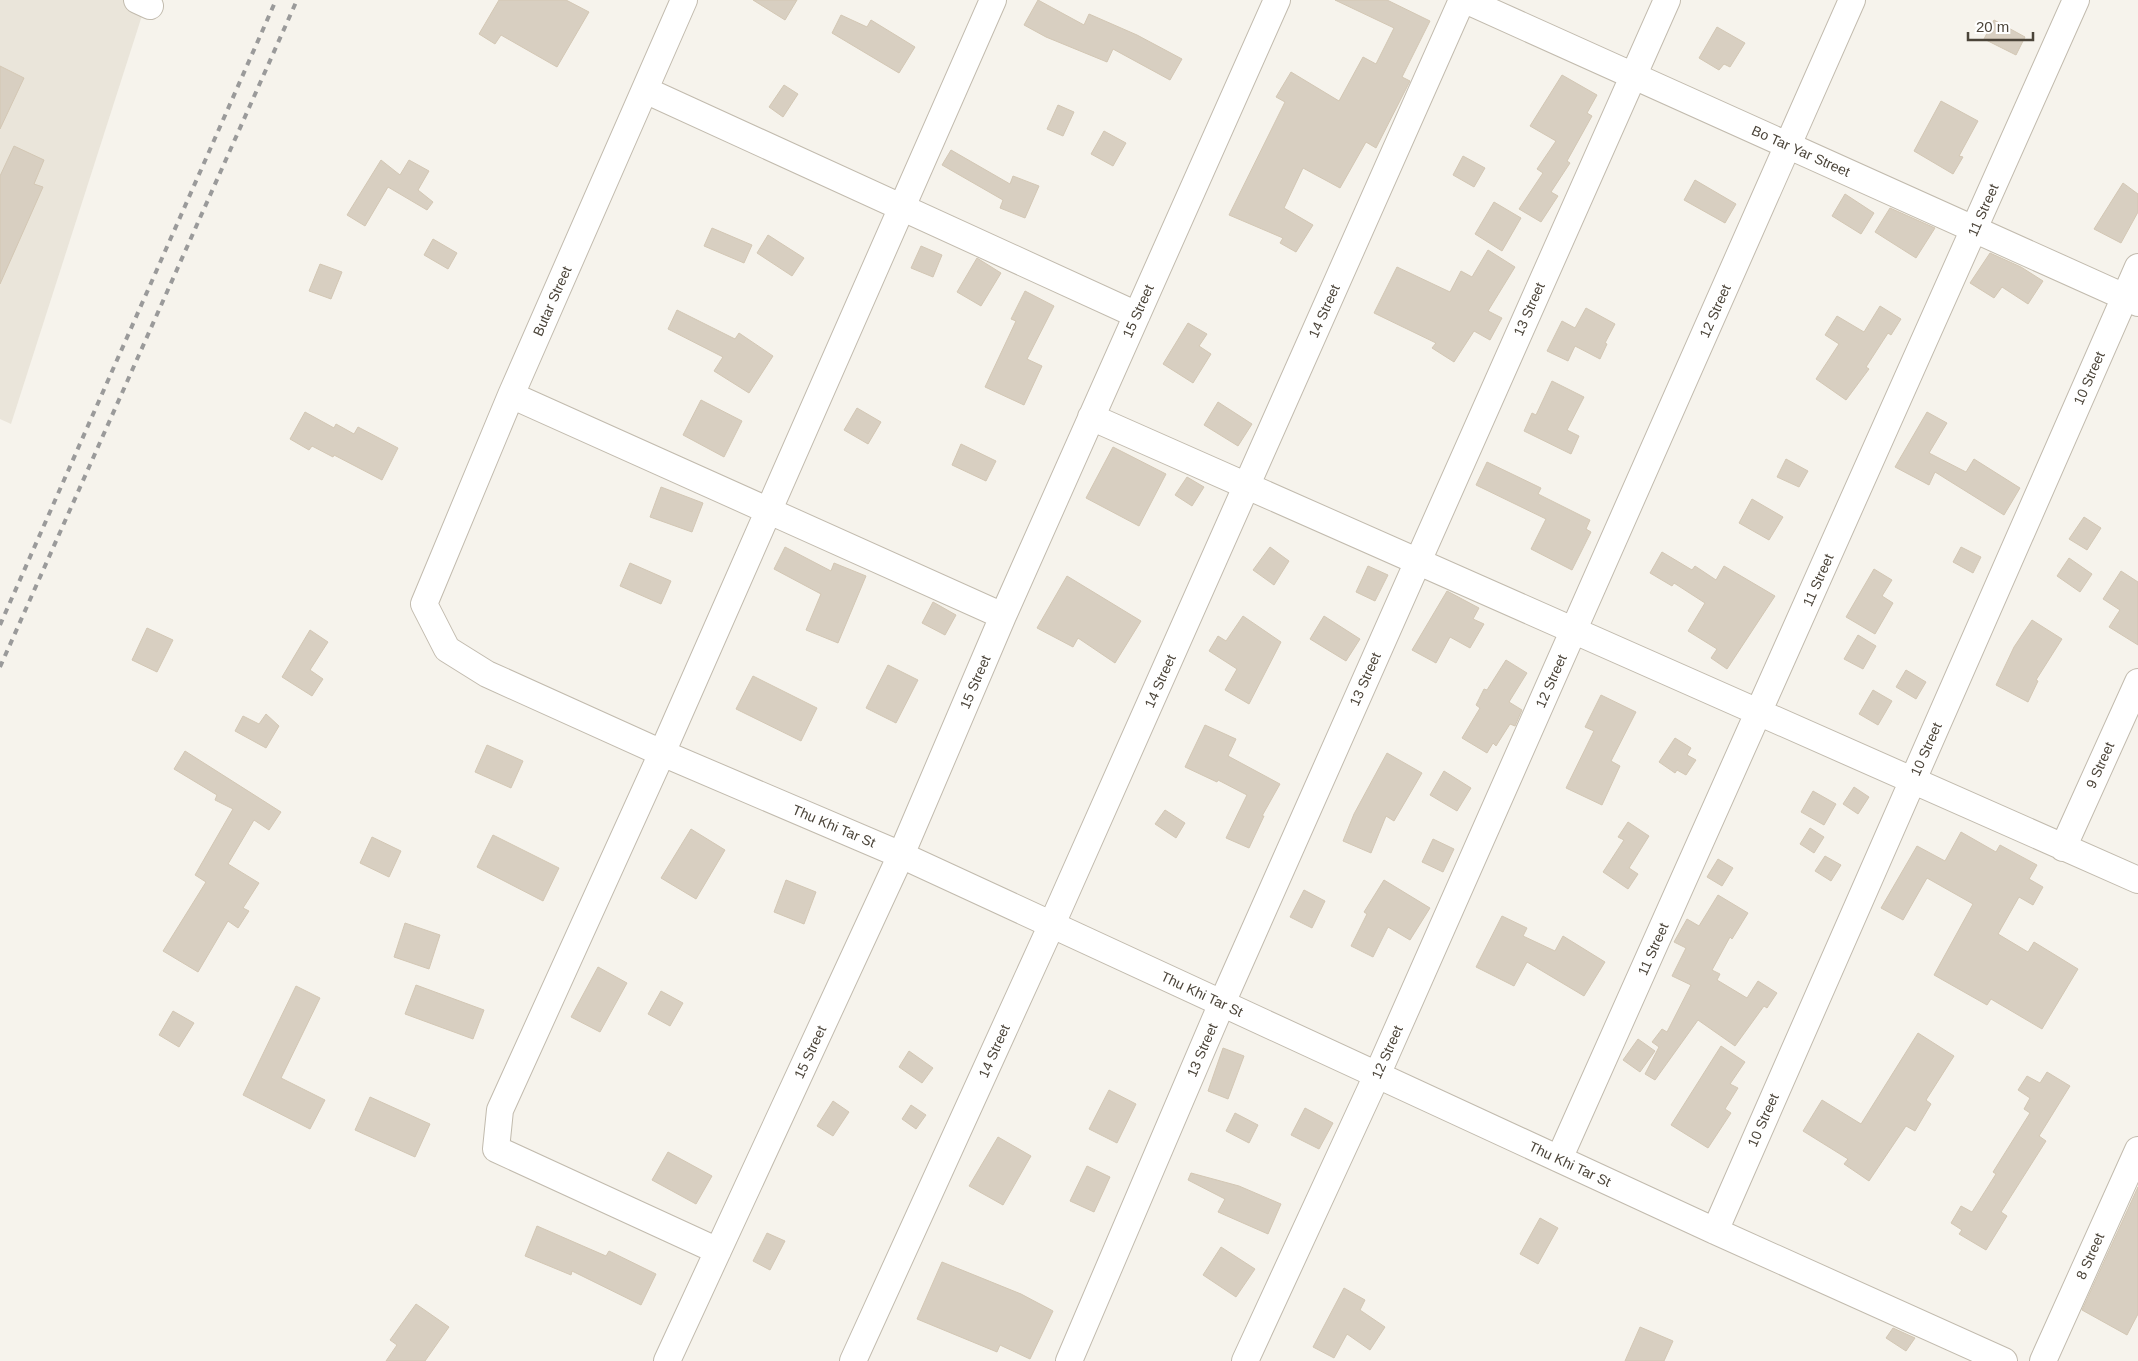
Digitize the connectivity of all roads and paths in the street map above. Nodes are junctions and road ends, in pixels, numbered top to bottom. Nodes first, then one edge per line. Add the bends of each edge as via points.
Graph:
1 (684, 0) edge
2 (994, 0) edge
3 (1277, 0) edge
4 (1463, 0) edge
5 (1667, 0) edge
6 (1852, 0) edge
7 (2076, 0) edge
8 (1633, 76) junction
9 (644, 90) junction
10 (1788, 145) junction
11 (902, 208) junction
12 (1974, 229) junction
13 (2138, 268) edge
14 (2132, 300) edge
15 (1136, 315) junction
16 (511, 395) junction
17 (1091, 418) junction
18 (1247, 486) junction
19 (769, 511) junction
20 (1417, 562) junction
21 (424, 604) joint
22 (1003, 616) junction
23 (1573, 631) junction
24 (2138, 682) edge
25 (1758, 713) junction
26 (662, 753) junction
27 (1912, 781) junction
28 (2063, 848) junction
29 (901, 854) junction
30 (2138, 880) edge
31 (1052, 924) junction
32 (1222, 1003) junction
33 (1377, 1075) junction
34 (2138, 1150) edge
35 (1559, 1159) junction
36 (1715, 1231) junction
37 (718, 1251) junction
38 (666, 1361) edge
39 (854, 1361) edge
40 (1070, 1361) edge
41 (1245, 1361) edge
42 (2004, 1361) edge
43 (2043, 1361) edge

1 - 9 street, Butar Street
2 - 11 street
3 - 15 street, 15 Street
4 - 8 street, Bo Tar Yar Street
4 - 18 street, 14 Street
5 - 8 street, 13 Street
6 - 10 street, 12 Street
7 - 12 street, 11 Street
8 - 10 street, Bo Tar Yar Street
8 - 20 street, 13 Street
9 - 11 street
9 - 16 street, Butar Street
10 - 12 street, Bo Tar Yar Street
10 - 23 street, 12 Street
11 - 15 street
11 - 19 street
12 - 14 street, Bo Tar Yar Street
12 - 25 street, 11 Street
13 - 14 street, 10 Street
14 - 27 street, 10 Street
15 - 17 street, 15 Street
16 - 19 street
16 - 21 street, Butar Street
17 - 18 street
17 - 22 street, 15 Street
18 - 20 street
18 - 31 street, 14 Street
19 - 22 street
19 - 26 street
20 - 23 street
20 - 32 street, 13 Street
21 - 26 street, Thu Khi Tar St via 447,649 488,674
22 - 29 street, 15 Street
23 - 25 street
23 - 33 street, 12 Street
24 - 28 street, 9 Street
25 - 27 street
25 - 35 street, 11 Street
26 - 29 street, Thu Khi Tar St
26 - 37 street via 500,1110 496,1149
27 - 28 street
27 - 36 street, 10 Street
28 - 30 street
29 - 31 street, Thu Khi Tar St
29 - 37 street, 15 Street
31 - 32 street, Thu Khi Tar St
31 - 39 street, 14 Street
32 - 33 street, Thu Khi Tar St
32 - 40 street, 13 Street
33 - 35 street, Thu Khi Tar St
33 - 41 street, 12 Street
34 - 43 street, 8 Street
35 - 36 street, Thu Khi Tar St
36 - 42 street, Thu Khi Tar St
37 - 38 street, 15 Street

